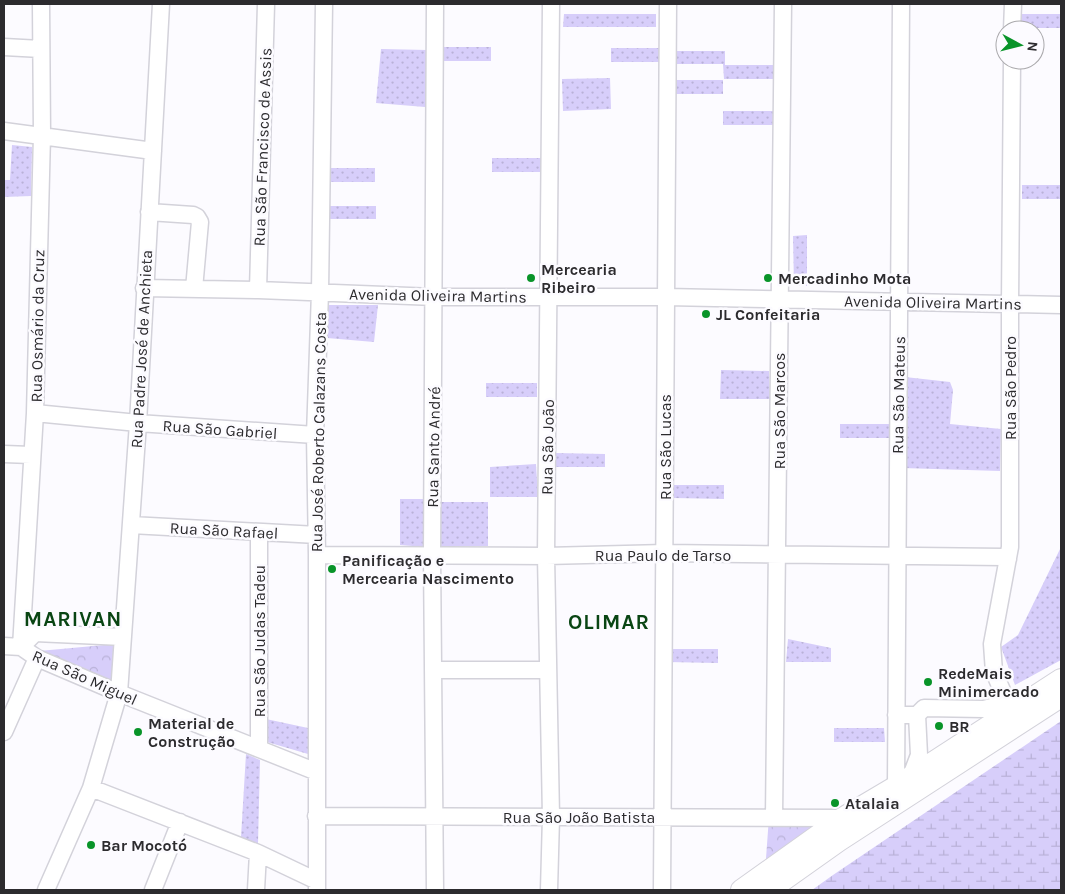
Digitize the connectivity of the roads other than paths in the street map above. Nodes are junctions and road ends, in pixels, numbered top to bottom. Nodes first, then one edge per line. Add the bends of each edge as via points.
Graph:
1 (41, 4) edge
2 (161, 4) edge
3 (266, 4) edge
4 (324, 4) edge
5 (435, 4) edge
6 (551, 4) edge
7 (668, 4) edge
8 (783, 4) edge
9 (901, 4) edge
10 (1013, 4) edge
11 (1012, 20) edge
12 (4, 47) edge
13 (41, 49) junction
14 (1012, 70) edge
15 (4, 131) edge
16 (42, 135) junction
17 (153, 151) junction
18 (149, 212) junction
19 (144, 288) junction
20 (194, 289) junction
21 (258, 290) junction
22 (320, 292) junction
23 (435, 296) junction
24 (549, 296) junction
25 (666, 297) junction
26 (780, 300) junction
27 (899, 301) junction
28 (1010, 304) junction
29 (1061, 305) edge
30 (35, 413) junction
31 (138, 423) junction
32 (315, 435) junction
33 (4, 454) edge
34 (31, 455) junction
35 (131, 525) junction
36 (259, 532) junction
37 (317, 536) junction
38 (665, 553) junction
39 (317, 555) junction
40 (432, 555) junction
41 (546, 556) junction
42 (778, 556) junction
43 (897, 556) junction
44 (1008, 559) junction
45 (123, 637) junction
46 (4, 646) edge
47 (21, 647) junction
48 (37, 658) junction
49 (434, 670) junction
50 (548, 670) junction
51 (1061, 679) edge
52 (119, 693) junction
53 (1061, 697) edge
54 (1009, 707) junction
55 (896, 715) junction
56 (917, 715) junction
57 (4, 732) edge
58 (259, 749) junction
59 (317, 772) junction
60 (903, 781) junction
61 (91, 788) junction
62 (316, 816) junction
63 (663, 817) junction
64 (774, 817) junction
65 (435, 818) junction
66 (551, 818) junction
67 (842, 818) junction
68 (180, 822) junction
69 (258, 853) junction
70 (317, 886) edge
71 (46, 890) edge
72 (153, 890) edge
73 (256, 890) edge
74 (435, 890) edge
75 (550, 890) edge
76 (662, 890) edge
77 (741, 890) edge
78 (770, 890) edge

1 - 13 street, Rua Osmário da Cruz
2 - 17 street, Rua Padre José de Anchieta
3 - 21 street, Rua São Francisco de Assis
4 - 22 street, Rua José Roberto Calazans Costa
5 - 23 street, Rua Santo André
6 - 24 street, Rua São João
7 - 25 street, Rua São Lucas
8 - 26 street, Rua São Marcos
9 - 27 street, Rua São Mateus
10 - 11 street
12 - 13 street
13 - 16 street, Rua Osmário da Cruz
14 - 28 street, Rua São Pedro
15 - 16 street
16 - 17 street
16 - 30 street, Rua Osmário da Cruz
17 - 18 street, Rua Padre José de Anchieta
18 - 19 street, Rua Padre José de Anchieta
18 - 20 street via 198,217
19 - 20 street, Avenida Oliveira Martins
19 - 31 street, Rua Padre José de Anchieta
20 - 21 street, Avenida Oliveira Martins
21 - 22 street, Avenida Oliveira Martins
22 - 23 street, Avenida Oliveira Martins
22 - 32 street, Rua José Roberto Calazans Costa
23 - 24 street, Avenida Oliveira Martins
23 - 40 street, Rua Santo André
24 - 25 street, Avenida Oliveira Martins
24 - 41 street, Rua São João
25 - 26 street, Avenida Oliveira Martins
25 - 38 street, Rua São Lucas
26 - 27 street, Avenida Oliveira Martins
26 - 42 street, Rua São Marcos
27 - 28 street, Avenida Oliveira Martins
27 - 43 street, Rua São Mateus
28 - 29 street, Avenida Oliveira Martins
28 - 44 street, Rua São Pedro
30 - 31 street, Rua São Gabriel
30 - 34 street, Rua Osmário da Cruz
31 - 32 street, Rua São Gabriel
31 - 35 street, Rua Padre José de Anchieta
32 - 37 street, Rua José Roberto Calazans Costa
33 - 34 street
34 - 47 street, Rua Osmário da Cruz
35 - 36 street, Rua São Rafael
35 - 45 street, Rua Padre José de Anchieta
36 - 37 street, Rua São Rafael
36 - 58 street, Rua São Judas Tadeu
37 - 39 street, Rua José Roberto Calazans Costa
38 - 41 street, Rua Paulo de Tarso
38 - 42 street, Rua Paulo de Tarso
38 - 63 street, Rua São Lucas
39 - 40 street, Rua Paulo de Tarso
39 - 59 street, Rua José Roberto Calazans Costa
40 - 41 street, Rua Paulo de Tarso
40 - 49 street, Rua Santo André
41 - 50 street, Rua São João
42 - 43 street, Rua Paulo de Tarso
42 - 64 street, Rua São Marcos
43 - 44 street, Rua Paulo de Tarso
43 - 55 street, Rua São Mateus
44 - 54 street, Rua São Pedro via 992,644 994,672
45 - 47 street via 35,633
45 - 52 street, Rua Padre José de Anchieta
46 - 47 street
47 - 48 street, Rua São Miguel
48 - 52 street, Rua São Miguel
48 - 57 street
49 - 50 street
49 - 65 street, Rua Santo André
50 - 66 street, Rua São João
51 - 54 main road via 1037,695
52 - 58 street, Rua São Miguel
52 - 61 street, Rua Padre José de Anchieta
53 - 78 main road via 839,841
54 - 56 street via 924,708
54 - 60 main road
55 - 56 street
55 - 60 street, Rua São Mateus
56 - 60 street via 919,754
58 - 59 street, Rua São Miguel
59 - 62 street, Rua José Roberto Calazans Costa
60 - 67 main road
61 - 68 street
61 - 71 street, Rua Padre José de Anchieta
62 - 65 street, Rua São João Batista
62 - 70 street, Rua José Roberto Calazans Costa
63 - 64 street, Rua São João Batista
63 - 66 street, Rua São João Batista
63 - 76 street, Rua São Lucas
64 - 67 street, Rua São João Batista
65 - 66 street, Rua São João Batista
65 - 74 street, Rua Santo André
66 - 75 street, Rua São João
67 - 77 main road
68 - 69 street
68 - 72 street
69 - 70 street
69 - 73 street

